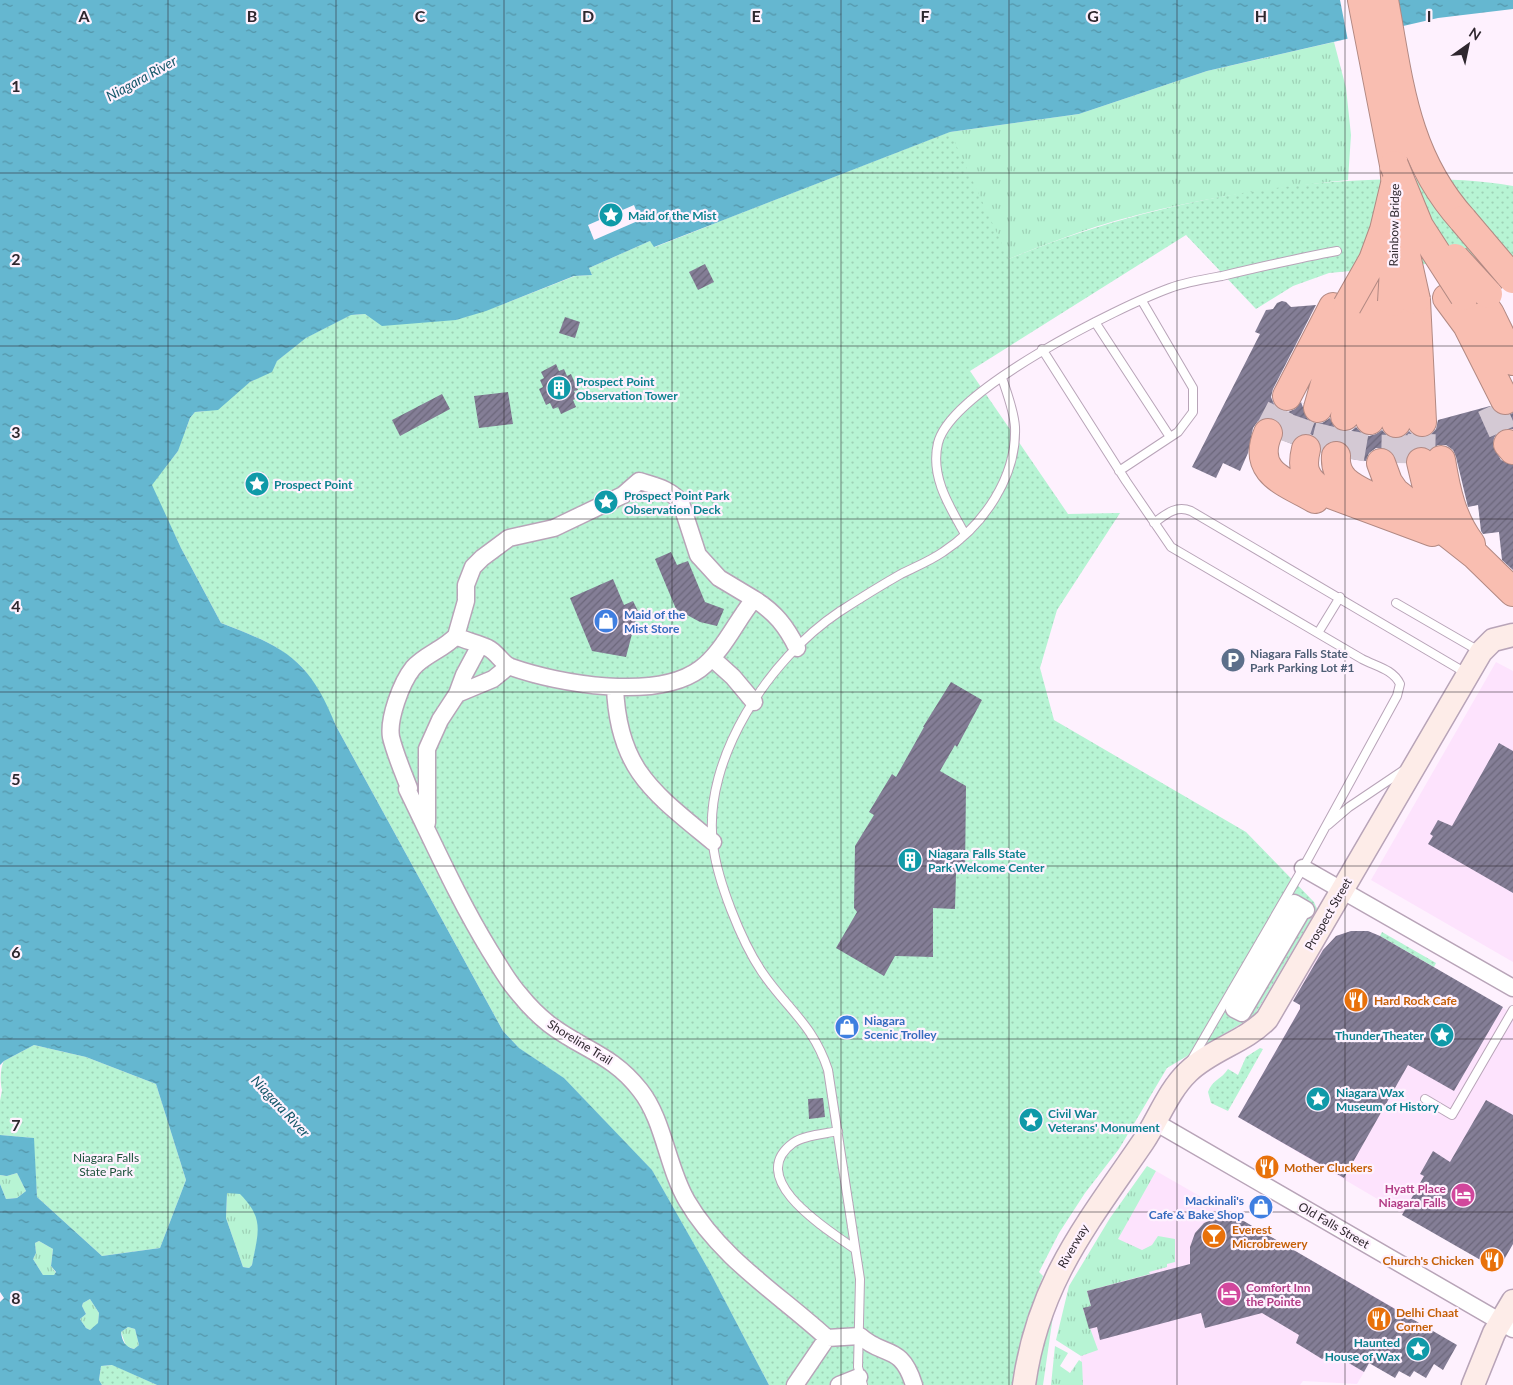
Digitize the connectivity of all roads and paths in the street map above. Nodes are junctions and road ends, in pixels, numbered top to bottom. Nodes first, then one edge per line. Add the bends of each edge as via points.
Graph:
1 (1362, 0) edge
2 (1384, 0) edge
3 (1396, 219) junction
4 (1337, 252) dead end
5 (1512, 274) edge
6 (1142, 300) junction
7 (1477, 301) edge
8 (1379, 306) junction
9 (1095, 322) junction
10 (1513, 332) edge
11 (1042, 350) junction
12 (1513, 361) edge
13 (1002, 378) junction
14 (1503, 399) tunnel mouth
15 (1364, 415) junction
16 (1170, 437) junction
17 (1357, 456) junction
18 (1119, 471) junction
19 (1384, 505) junction
20 (1154, 523) junction
21 (1434, 524) junction
22 (965, 534) junction
23 (1513, 592) edge
24 (1340, 597) junction
25 (754, 600) junction
26 (1396, 603) dead end
27 (1318, 633) junction
28 (1513, 635) edge
29 (456, 636) junction
30 (479, 646) junction
31 (797, 648) junction
32 (1480, 652) junction
33 (712, 658) junction
34 (509, 666) junction
35 (1468, 674) junction
36 (615, 687) junction
37 (457, 694) junction
38 (754, 702) junction
39 (1418, 760) junction
40 (1325, 828) junction
41 (430, 837) junction
42 (713, 842) junction
43 (1303, 868) junction
44 (1342, 890) junction
45 (1294, 903) joint
46 (1513, 988) edge
47 (1513, 1010) edge
48 (1179, 1081) junction
49 (1425, 1099) dead end
50 (1155, 1122) junction
51 (838, 1131) junction
52 (855, 1249) junction
53 (1513, 1301) edge
54 (1507, 1325) edge
55 (860, 1336) junction
56 (827, 1338) junction
57 (861, 1381) edge
58 (795, 1385) edge
59 (839, 1385) edge
60 (914, 1385) edge
61 (1024, 1385) edge
62 (1473, 1385) edge

1 - 3 highway, Rainbow Bridge
2 - 5 highway, bridge via 1404,109 1421,160 1440,192
3 - 7 highway, bridge
3 - 7 highway, bridge via 1446,248
3 - 8 highway, Rainbow Bridge, bridge
3 - 8 highway, bridge
3 - 8 highway, bridge
4 - 6 lane via 1171,287
6 - 9 lane
6 - 16 lane via 1193,388 1193,412 1178,432
7 - 10 highway
7 - 12 highway via 1490,314
7 - 14 highway via 1479,320
8 - 15 highway
8 - 15 highway, Rainbow Bridge via 1387,358
8 - 15 highway via 1353,355
8 - 15 highway via 1321,358
9 - 11 lane
9 - 16 lane
11 - 13 lane
11 - 18 lane
13 - 22 lane via 1015,425 1012,457 1007,475 993,501
13 - 22 lane via 952,415 938,441 935,466 945,499
16 - 18 lane
17 - 19 highway
17 - 19 highway via 1304,471 1316,487 1331,496
17 - 19 highway via 1262,457 1278,478 1315,499 1344,510
17 - 21 highway
17 - 21 highway via 1430,490
18 - 20 lane
19 - 21 highway
20 - 24 lane via 1174,509 1191,511
20 - 27 lane via 1176,550
21 - 23 highway via 1484,563
22 - 31 lane via 934,558 899,575 839,613
24 - 27 lane
24 - 35 lane
25 - 29 street via 719,578 698,555 676,496 639,481 623,495 554,528 509,538 482,558 473,567 466,586 466,601
25 - 31 street via 779,618
25 - 33 street
26 - 32 lane
27 - 40 lane via 1391,674 1398,681 1399,692
28 - 32 main road via 1493,640
29 - 30 street
29 - 41 street, Shoreline Trail via 413,668 397,699 391,720 391,737 408,790
30 - 34 street via 489,648
30 - 37 street
31 - 38 lane
32 - 35 main road, Prospect Street
33 - 36 street via 686,677 664,684
33 - 38 street
34 - 36 street via 565,680
34 - 37 street via 493,679
35 - 39 main road, Prospect Street
36 - 42 street via 620,732 633,763 667,804
37 - 41 street via 427,749 426,795
38 - 42 lane via 723,761 714,803
39 - 40 lane via 1349,807
39 - 44 main road, Prospect Street
40 - 43 lane
41 - 56 street, Shoreline Trail via 476,928 519,994 548,1023 611,1060 627,1074 655,1118 687,1201 713,1238
42 - 51 lane via 722,883 751,954 770,983 803,1021 823,1054
43 - 44 street
43 - 48 lane
44 - 46 street
44 - 48 main road, Prospect Street via 1266,1019 1257,1028 1195,1066
45 - 45 street via 1234,1009 1242,1014 1302,911 1306,910
47 - 49 lane via 1452,1115
48 - 50 main road, Prospect Street
50 - 54 street, Old Falls Street
50 - 61 main road, Riverway via 1093,1212 1056,1275 1036,1326
51 - 52 lane
51 - 52 lane via 794,1142 782,1155 778,1174 784,1190 803,1210
52 - 55 lane via 860,1289
53 - 54 main road
54 - 62 main road via 1488,1346
55 - 56 street
55 - 57 lane
55 - 60 street via 871,1346 883,1348 902,1360
56 - 58 street
57 - 59 street

